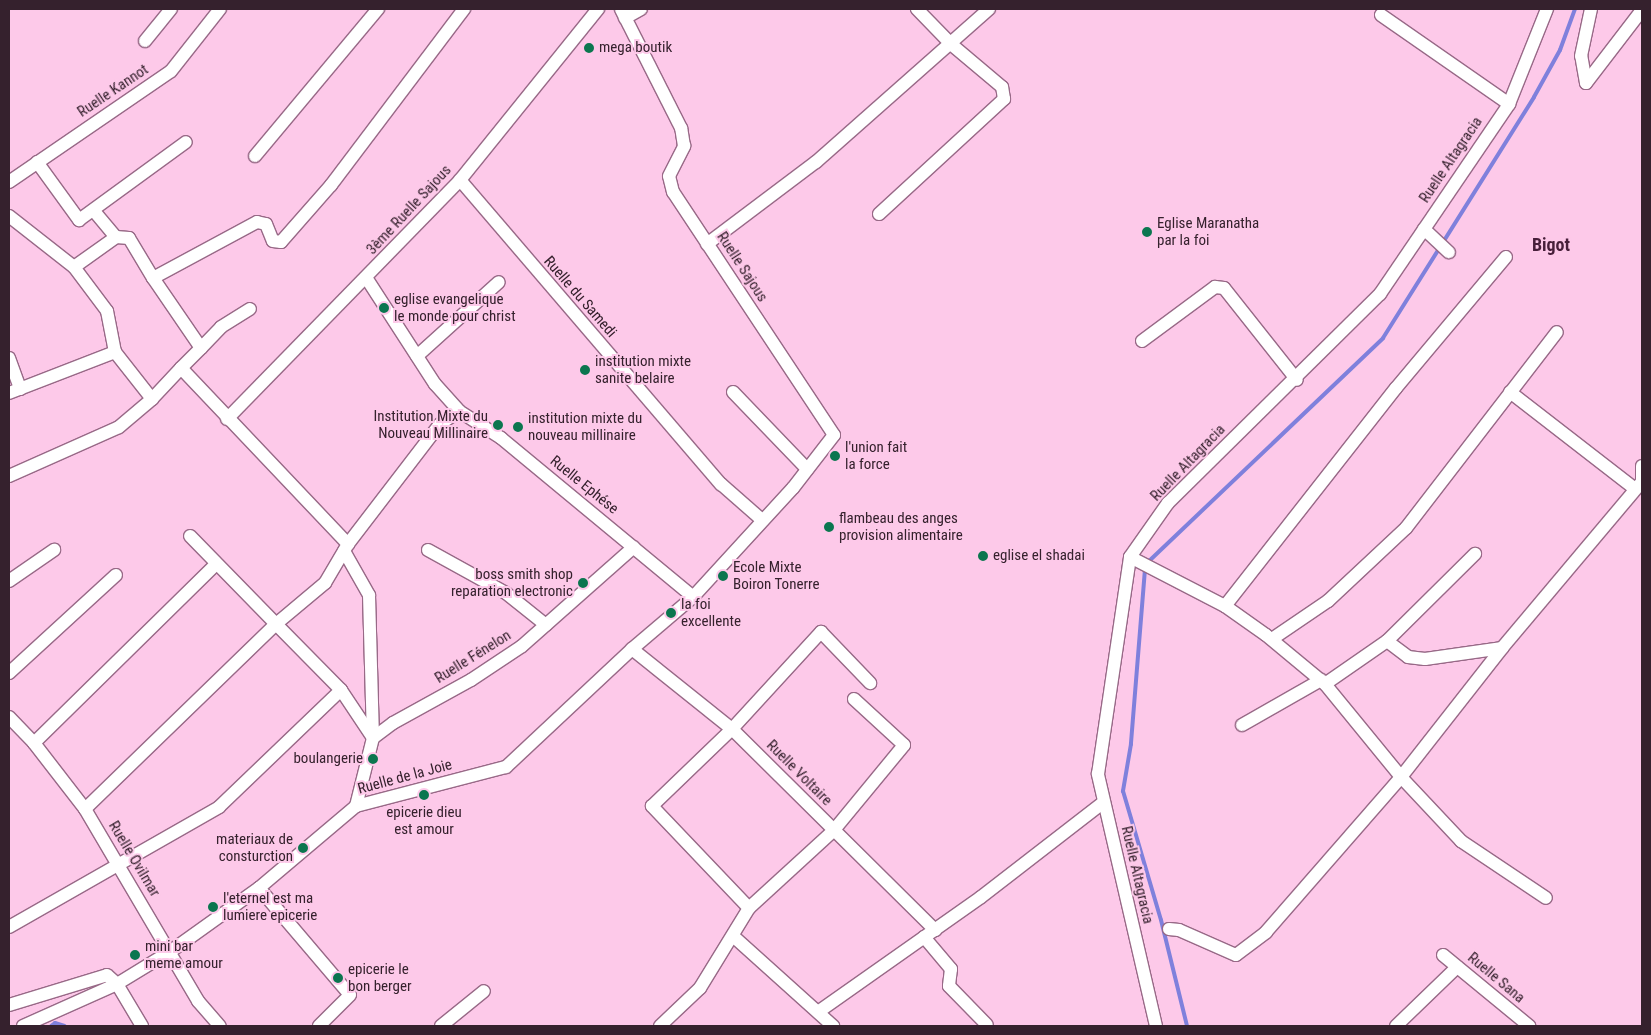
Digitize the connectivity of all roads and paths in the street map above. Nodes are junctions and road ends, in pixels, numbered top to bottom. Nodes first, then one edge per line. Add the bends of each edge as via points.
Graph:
1 (171, 9) edge
2 (220, 9) edge
3 (378, 9) edge
4 (464, 9) edge
5 (598, 9) edge
6 (641, 9) edge
7 (917, 9) edge
8 (989, 9) edge
9 (1547, 9) edge
10 (1591, 9) edge
11 (1642, 10) edge
12 (623, 13) edge
13 (1381, 15) dead end
14 (145, 41) dead end
15 (951, 44) junction
16 (1509, 104) junction
17 (186, 142) dead end
18 (255, 156) dead end
19 (38, 162) junction
20 (460, 180) junction
21 (9, 182) edge
22 (94, 211) junction
23 (879, 214) dead end
24 (9, 216) edge
25 (1424, 229) junction
26 (116, 237) junction
27 (707, 244) junction
28 (1449, 252) dead end
29 (1506, 257) dead end
30 (74, 267) junction
31 (152, 278) junction
32 (367, 279) junction
33 (499, 282) dead end
34 (250, 309) dead end
35 (1557, 332) dead end
36 (1142, 340) dead end
37 (201, 348) junction
38 (115, 352) junction
39 (417, 356) junction
40 (9, 358) edge
41 (181, 368) junction
42 (1297, 380) junction
43 (14, 391) edge
44 (733, 392) dead end
45 (1510, 392) junction
46 (152, 399) junction
47 (459, 411) junction
48 (227, 419) junction
49 (1642, 466) edge
50 (807, 469) junction
51 (9, 476) edge
52 (1640, 484) edge
53 (761, 519) junction
54 (190, 536) dead end
55 (634, 547) junction
56 (346, 548) junction
57 (54, 550) dead end
58 (428, 550) dead end
59 (1475, 554) dead end
60 (1141, 562) junction
61 (215, 565) junction
62 (116, 575) dead end
63 (9, 581) edge
64 (693, 597) junction
65 (1225, 606) junction
66 (276, 624) junction
67 (546, 625) junction
68 (1272, 639) junction
69 (1386, 641) junction
70 (1502, 648) junction
71 (632, 649) junction
72 (9, 672) edge
73 (1323, 682) junction
74 (870, 683) dead end
75 (341, 690) junction
76 (854, 699) dead end
77 (9, 718) edge
78 (1242, 726) dead end
79 (732, 730) junction
80 (373, 738) junction
81 (34, 743) junction
82 (1401, 776) junction
83 (1104, 802) junction
84 (356, 806) junction
85 (85, 809) junction
86 (834, 830) junction
87 (118, 865) junction
88 (259, 888) junction
89 (1546, 898) dead end
90 (749, 908) junction
91 (9, 927) edge
92 (1169, 928) dead end
93 (935, 930) junction
94 (733, 936) junction
95 (924, 937) junction
96 (171, 951) junction
97 (1443, 955) dead end
98 (1457, 967) junction
99 (117, 984) junction
100 (484, 991) dead end
101 (9, 1006) edge
102 (818, 1012) junction
103 (666, 1025) edge
104 (23, 1026) edge
105 (142, 1026) edge
106 (220, 1026) edge
107 (319, 1026) edge
108 (441, 1026) edge
109 (834, 1026) edge
110 (987, 1026) edge
111 (1156, 1026) edge
112 (1396, 1026) edge
113 (1529, 1026) edge

1 - 14 street
2 - 19 street, Ruelle Kannot via 171,71
3 - 18 street
4 - 31 street via 331,186 281,242 273,241 266,224 257,222
5 - 20 street, 3ème Ruelle Sajous
6 - 12 street
7 - 15 street
8 - 15 street
9 - 16 street, Ruelle Altagracia
10 - 11 street via 1581,56 1586,83
12 - 27 street, Ruelle Sajous via 681,128 684,146 670,183
13 - 16 street
15 - 23 street via 1002,87 1004,99
15 - 27 street via 816,162
16 - 25 street, Ruelle Altagracia
17 - 22 street
19 - 21 street, Ruelle Kannot
19 - 22 street via 80,220
20 - 32 street, 3ème Ruelle Sajous
20 - 53 street, Ruelle du Samedi via 721,484
22 - 26 street
24 - 30 street
25 - 28 street
25 - 42 street, Ruelle Altagracia via 1380,294
26 - 30 street
26 - 31 street via 129,238
27 - 50 street, Ruelle Sajous via 834,435
29 - 65 street via 1396,388
30 - 38 street via 107,311
31 - 37 street
32 - 39 street, Ruelle Ephése
32 - 48 street, 3ème Ruelle Sajous
33 - 39 street
34 - 37 street via 221,327
35 - 45 street
36 - 42 street via 1215,287 1224,288
37 - 41 street
38 - 43 street
38 - 46 street
39 - 47 street, Ruelle Ephése via 435,384
40 - 43 street
41 - 46 street
41 - 48 street
42 - 60 street, Ruelle Altagracia via 1168,503
44 - 50 street
45 - 52 street
45 - 68 street via 1406,528 1328,601
46 - 51 street via 118,427
47 - 55 street, Ruelle Ephése via 502,438
47 - 56 street via 440,424
48 - 56 street
49 - 52 street
50 - 53 street, Ruelle Sajous
52 - 70 street
53 - 64 street, Ruelle de la Joie
54 - 61 street
55 - 64 street, Ruelle Ephése
55 - 67 street, Ruelle Fénelon
56 - 66 street via 324,583
56 - 80 street via 368,595
57 - 63 street
58 - 67 street via 506,593
59 - 69 street
60 - 65 street
60 - 83 street, Ruelle Altagracia via 1098,762
61 - 66 street
61 - 81 street
62 - 72 street
64 - 71 street, Ruelle de la Joie
65 - 68 street
66 - 75 street
66 - 85 street
67 - 80 street, Ruelle Fénelon via 522,646 471,680 393,723
68 - 73 street
69 - 70 street via 1408,657 1425,659
69 - 73 street
70 - 82 street
71 - 79 street, Ruelle Voltaire
71 - 84 street, Ruelle de la Joie via 506,767
73 - 78 street
73 - 82 street
74 - 79 street via 821,632
75 - 80 street
75 - 87 street via 219,807
76 - 86 street via 904,745
77 - 81 street, Ruelle Ovilmar
79 - 86 street, Ruelle Voltaire
79 - 90 street via 652,806
80 - 84 street
81 - 85 street, Ruelle Ovilmar
82 - 89 street via 1461,841
82 - 92 street via 1266,932 1236,955
83 - 93 street
83 - 111 street, Ruelle Altagracia
84 - 88 street, Ruelle de la Joie
85 - 87 street, Ruelle Ovilmar
86 - 90 street
86 - 93 street, Ruelle Voltaire
87 - 91 street
87 - 96 street, Ruelle Ovilmar
88 - 96 street, Ruelle de la Joie
88 - 107 street via 350,995
90 - 94 street
93 - 95 street
94 - 102 street
94 - 103 street via 700,988
95 - 102 street
95 - 110 street via 951,969 949,986
96 - 99 street, Ruelle de la Joie
96 - 106 street, Ruelle Ovilmar via 198,1001
97 - 98 street, Ruelle Sana
98 - 112 street
98 - 113 street, Ruelle Sana
99 - 101 street via 107,975
99 - 104 street, Ruelle de la Joie
99 - 105 street
100 - 108 street
102 - 109 street

